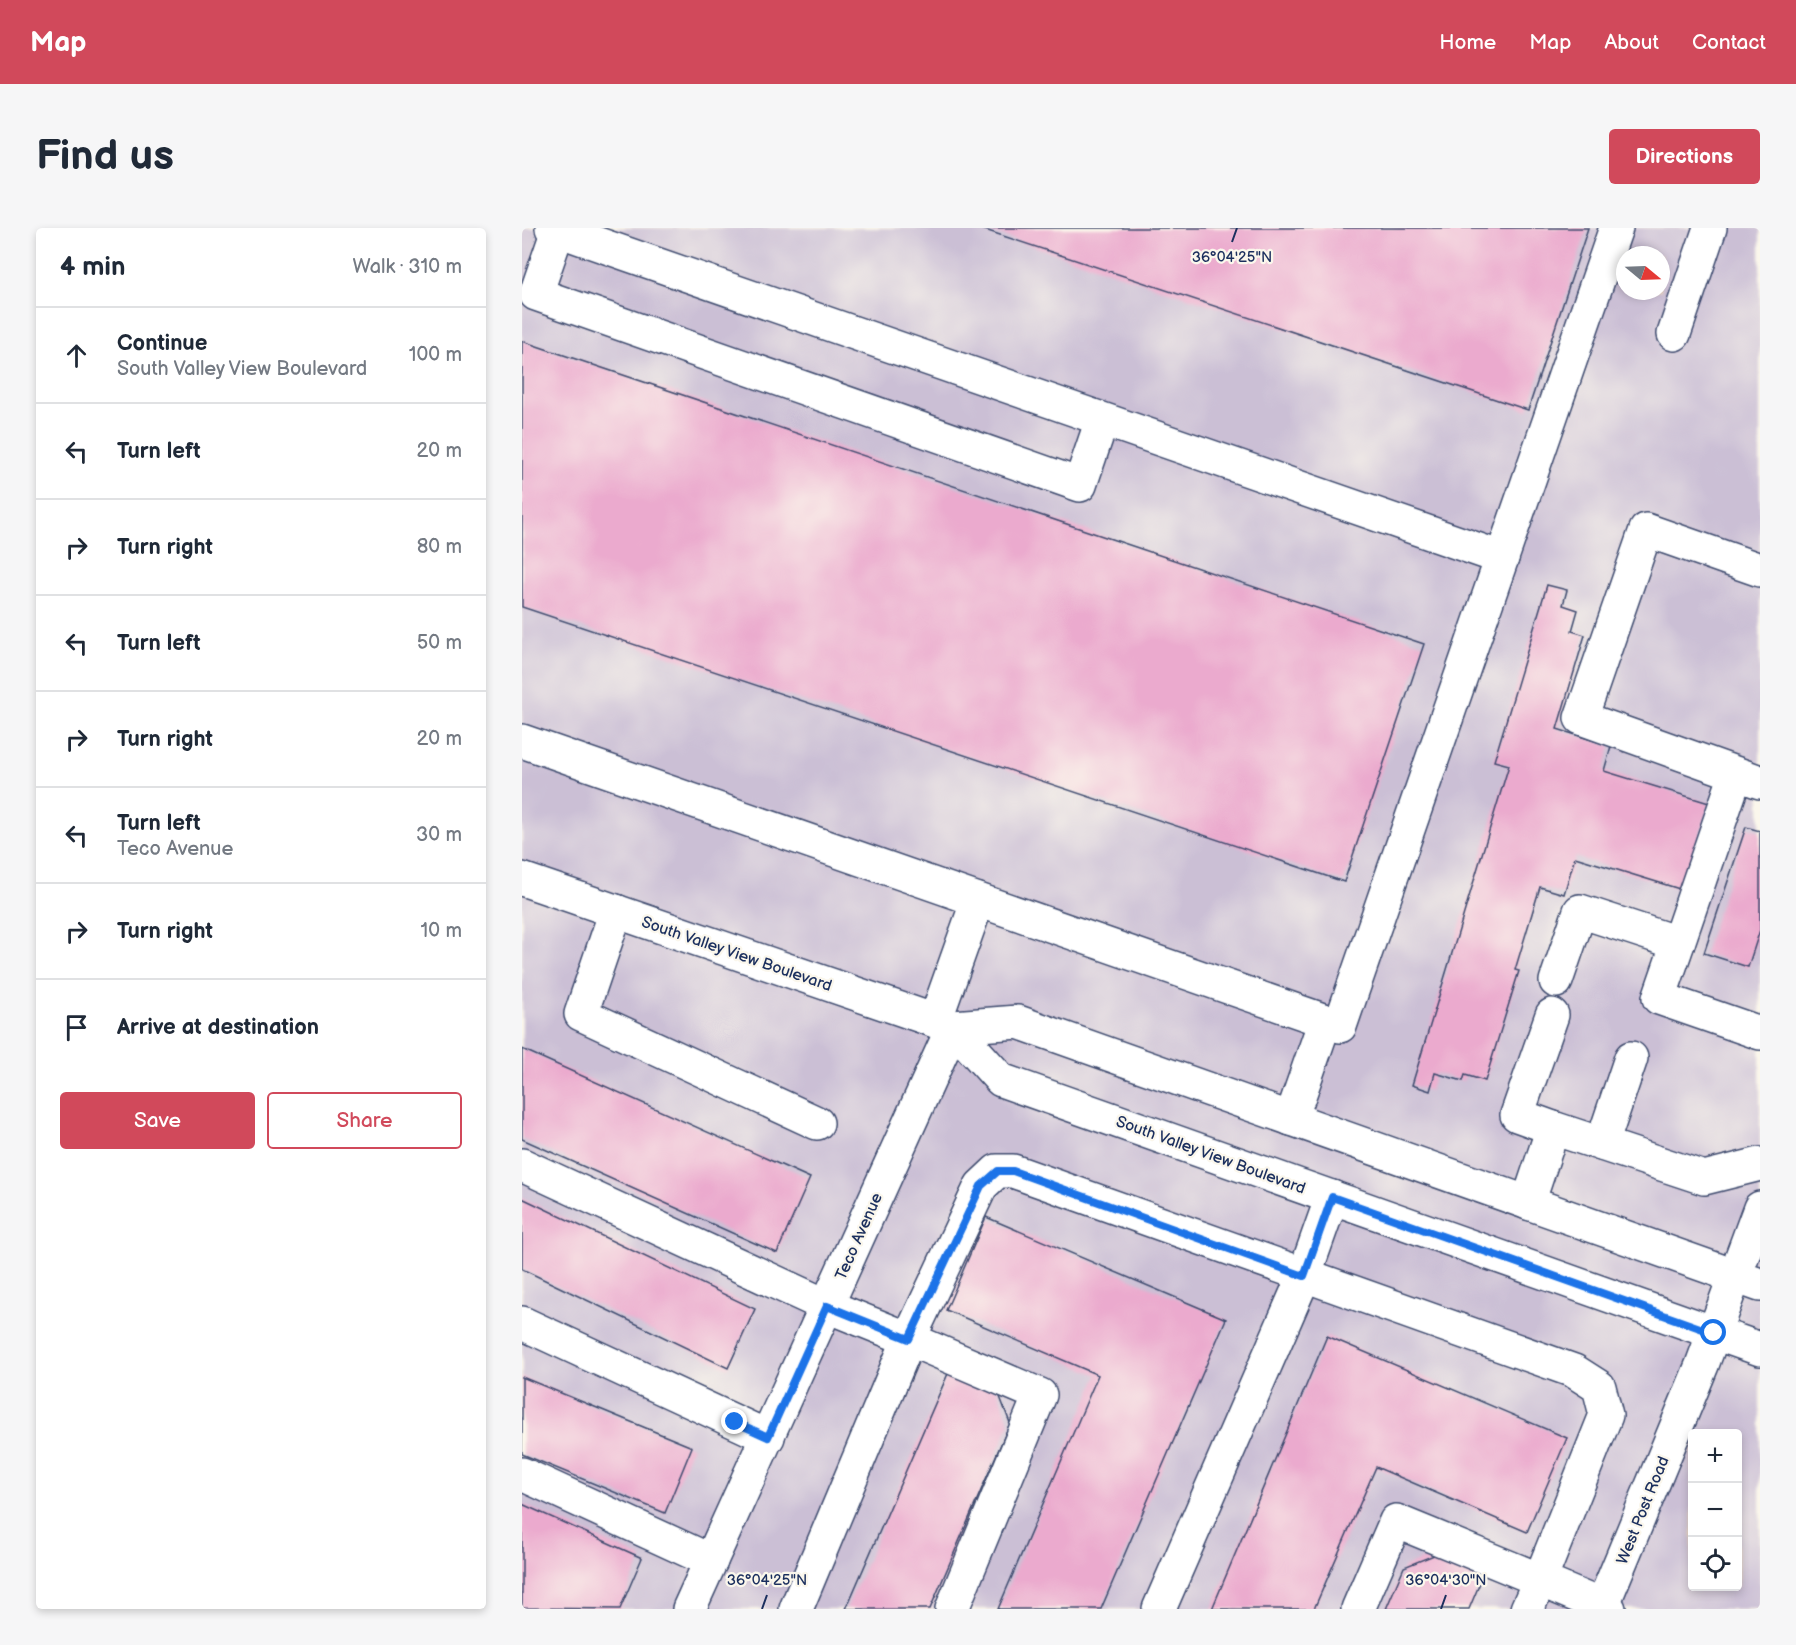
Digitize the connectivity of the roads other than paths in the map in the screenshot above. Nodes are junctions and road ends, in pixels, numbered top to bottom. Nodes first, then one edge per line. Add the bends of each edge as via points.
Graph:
1 (1616, 228) edge
2 (1710, 228) edge
3 (555, 229) edge
4 (1674, 334) dead end
5 (1102, 420) junction
6 (1502, 558) junction
7 (1760, 570) edge
8 (522, 741) edge
9 (1748, 778) edge
10 (522, 879) edge
11 (978, 900) junction
12 (616, 911) junction
13 (1678, 943) junction
14 (1556, 981) dead end
15 (1552, 1015) dead end
16 (1325, 1021) junction
17 (944, 1024) junction
18 (1760, 1033) edge
19 (1631, 1058) dead end
20 (1291, 1119) junction
21 (817, 1123) dead end
22 (1553, 1128) junction
23 (1602, 1144) junction
24 (1760, 1164) edge
25 (522, 1165) edge
26 (1332, 1197) junction
27 (1528, 1203) junction
28 (1760, 1208) edge
29 (1304, 1276) junction
30 (1748, 1281) edge
31 (827, 1306) junction
32 (522, 1323) edge
33 (1714, 1333) junction
34 (909, 1339) junction
35 (1760, 1349) edge
36 (768, 1437) junction
37 (522, 1474) edge
38 (711, 1561) junction
39 (1533, 1594) edge
40 (1604, 1608) edge
41 (689, 1609) edge
42 (796, 1609) edge
43 (952, 1609) edge
44 (1160, 1609) edge
45 (1358, 1609) edge

1 - 6 main road
2 - 4 main road
3 - 5 main road
3 - 5 main road via 536,294 1080,485
5 - 6 main road
6 - 16 main road via 1340,1026
7 - 9 main road via 1646,530 1581,718
8 - 11 main road
9 - 13 main road
10 - 12 main road, South Valley View Boulevard
11 - 16 main road
11 - 17 main road, Teco Avenue
12 - 17 main road, South Valley View Boulevard
12 - 21 main road via 582,1014
13 - 14 main road via 1580,911
13 - 18 main road via 1659,998
15 - 22 main road via 1517,1115
16 - 20 main road
17 - 20 main road, South Valley View Boulevard via 1018,1022
17 - 26 main road, South Valley View Boulevard via 1001,1080
17 - 31 main road, Teco Avenue
19 - 23 main road
20 - 27 main road, South Valley View Boulevard
22 - 23 main road
22 - 27 main road
23 - 24 main road via 1704,1178
25 - 31 main road
26 - 29 main road
26 - 33 main road, South Valley View Boulevard
27 - 30 main road, South Valley View Boulevard
28 - 30 main road, West Post Road
29 - 34 main road via 1013,1171 998,1171 981,1186
29 - 39 main road via 1574,1371 1599,1387 1606,1415
29 - 44 main road
30 - 33 main road, West Post Road
31 - 34 main road
31 - 36 main road, Teco Avenue
32 - 36 main road
33 - 35 main road, South Valley View Boulevard
33 - 40 main road, West Post Road
34 - 42 main road
34 - 43 main road via 1040,1395
36 - 38 main road, Teco Avenue
37 - 38 main road
38 - 41 main road, Teco Avenue
39 - 40 main road
39 - 45 main road via 1396,1521

